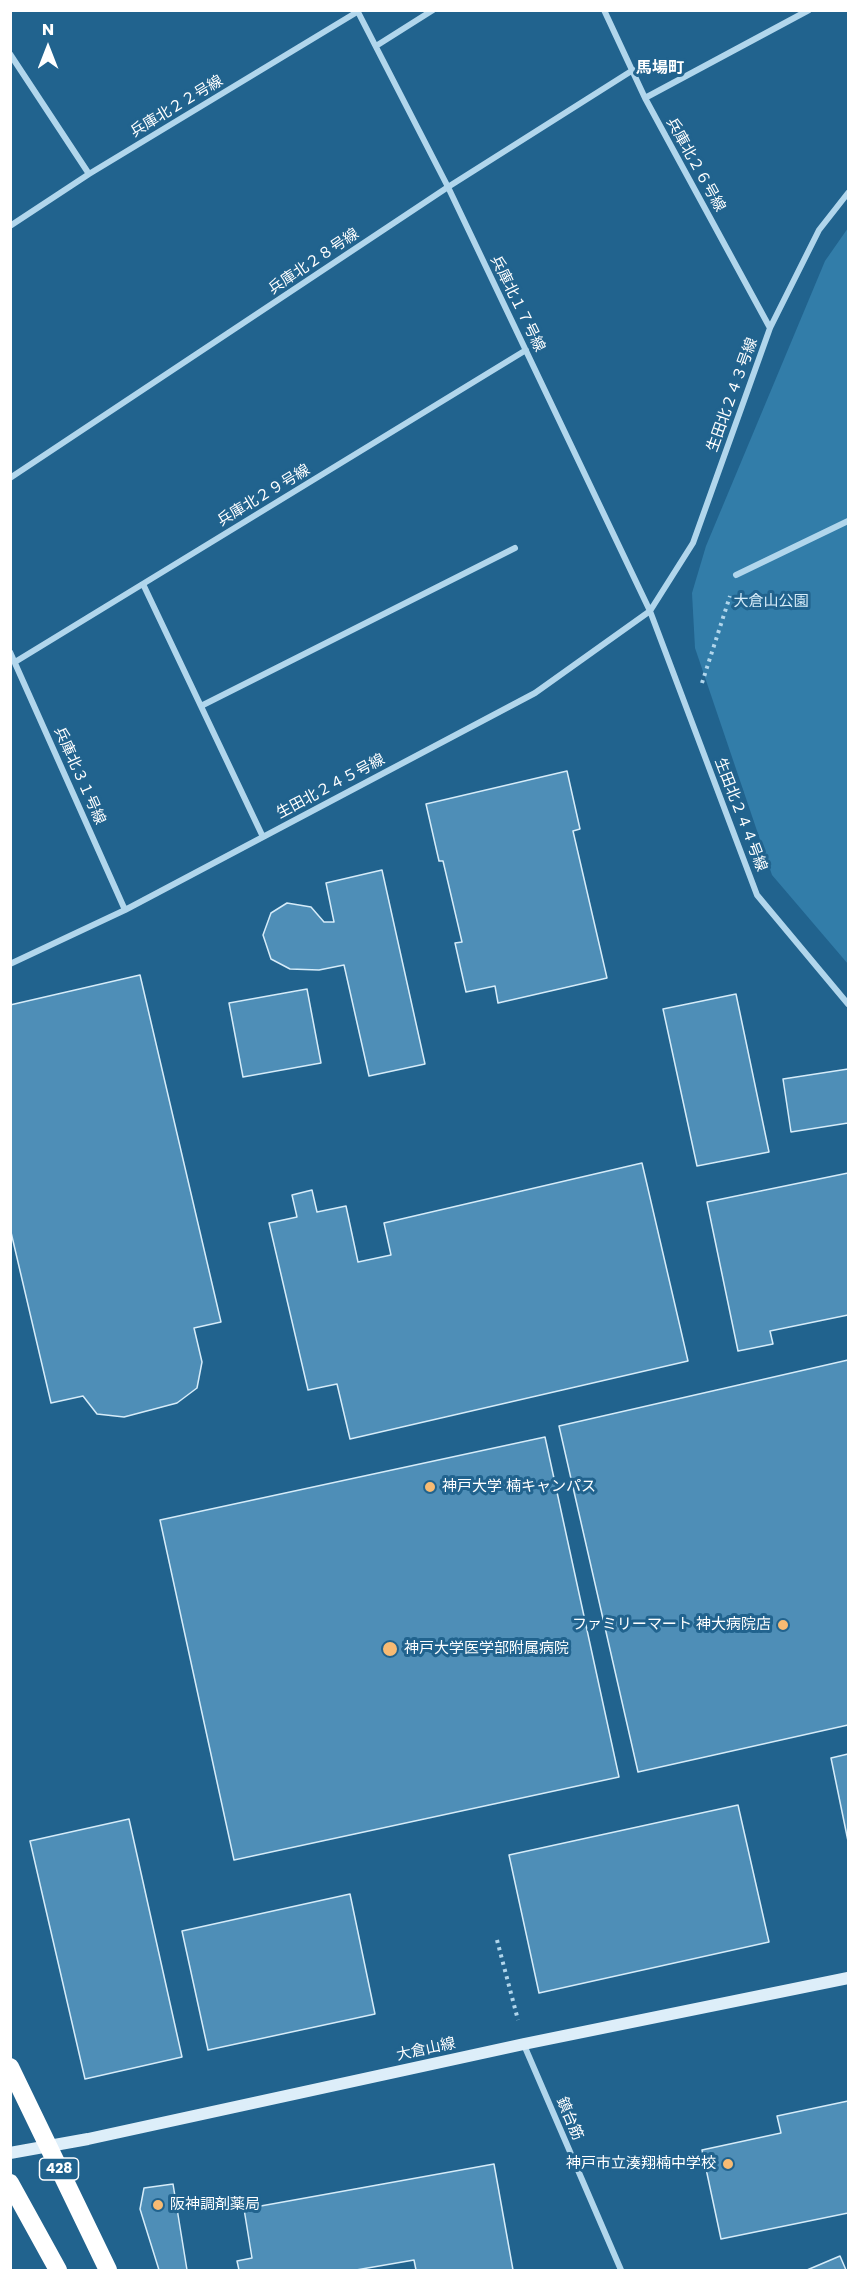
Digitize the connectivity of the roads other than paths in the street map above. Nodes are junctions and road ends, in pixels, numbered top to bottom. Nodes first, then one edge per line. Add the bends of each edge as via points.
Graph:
1 (433, 10) edge
2 (604, 10) edge
3 (809, 10) edge
4 (357, 11) edge
5 (376, 46) junction
6 (10, 54) edge
7 (633, 70) junction
8 (645, 98) junction
9 (89, 174) junction
10 (448, 188) junction
11 (849, 193) edge
12 (10, 226) edge
13 (770, 328) junction
14 (526, 350) junction
15 (10, 478) edge
16 (849, 521) edge
17 (515, 548) dead end
18 (736, 575) road end
19 (143, 584) junction
20 (650, 611) junction
21 (10, 652) edge
22 (15, 662) junction
23 (201, 706) junction
24 (263, 837) junction
25 (125, 910) junction
26 (10, 964) edge
27 (849, 1004) edge
28 (849, 1978) edge
29 (524, 2044) junction
30 (10, 2067) edge
31 (49, 2147) junction
32 (10, 2153) edge
33 (10, 2183) edge
34 (58, 2271) edge
35 (108, 2271) edge
36 (621, 2271) edge

1 - 5 street
2 - 7 street, 兵庫北２６号線
3 - 8 street
4 - 5 street, 兵庫北１７号線
4 - 9 street, 兵庫北２２号線
5 - 10 street, 兵庫北１７号線
6 - 9 street
7 - 8 street, 兵庫北２６号線
7 - 10 street, 兵庫北２８号線
8 - 13 street, 兵庫北２６号線
9 - 12 street, 兵庫北２２号線
10 - 14 street, 兵庫北１７号線
10 - 15 street, 兵庫北２８号線
11 - 13 street, 生田北２４３号線 via 819,230
13 - 20 street, 生田北２４３号線 via 693,543
14 - 19 street, 兵庫北２９号線
14 - 20 street, 兵庫北１７号線
16 - 18 street
17 - 23 street
19 - 22 street, 兵庫北２９号線
19 - 23 street
20 - 24 street, 生田北２４５号線 via 535,693
20 - 27 street, 生田北２４４号線 via 757,895
21 - 22 street, 兵庫北３１号線
22 - 25 street, 兵庫北３１号線
23 - 24 street
24 - 25 street, 生田北２４５号線
25 - 26 street, 生田北２４５号線
28 - 29 street, 大倉山線
29 - 31 street, 大倉山線
29 - 36 street, 鎮台筋
30 - 31 highway, 428
31 - 32 street, 大倉山線
31 - 35 highway, 428
33 - 34 highway

